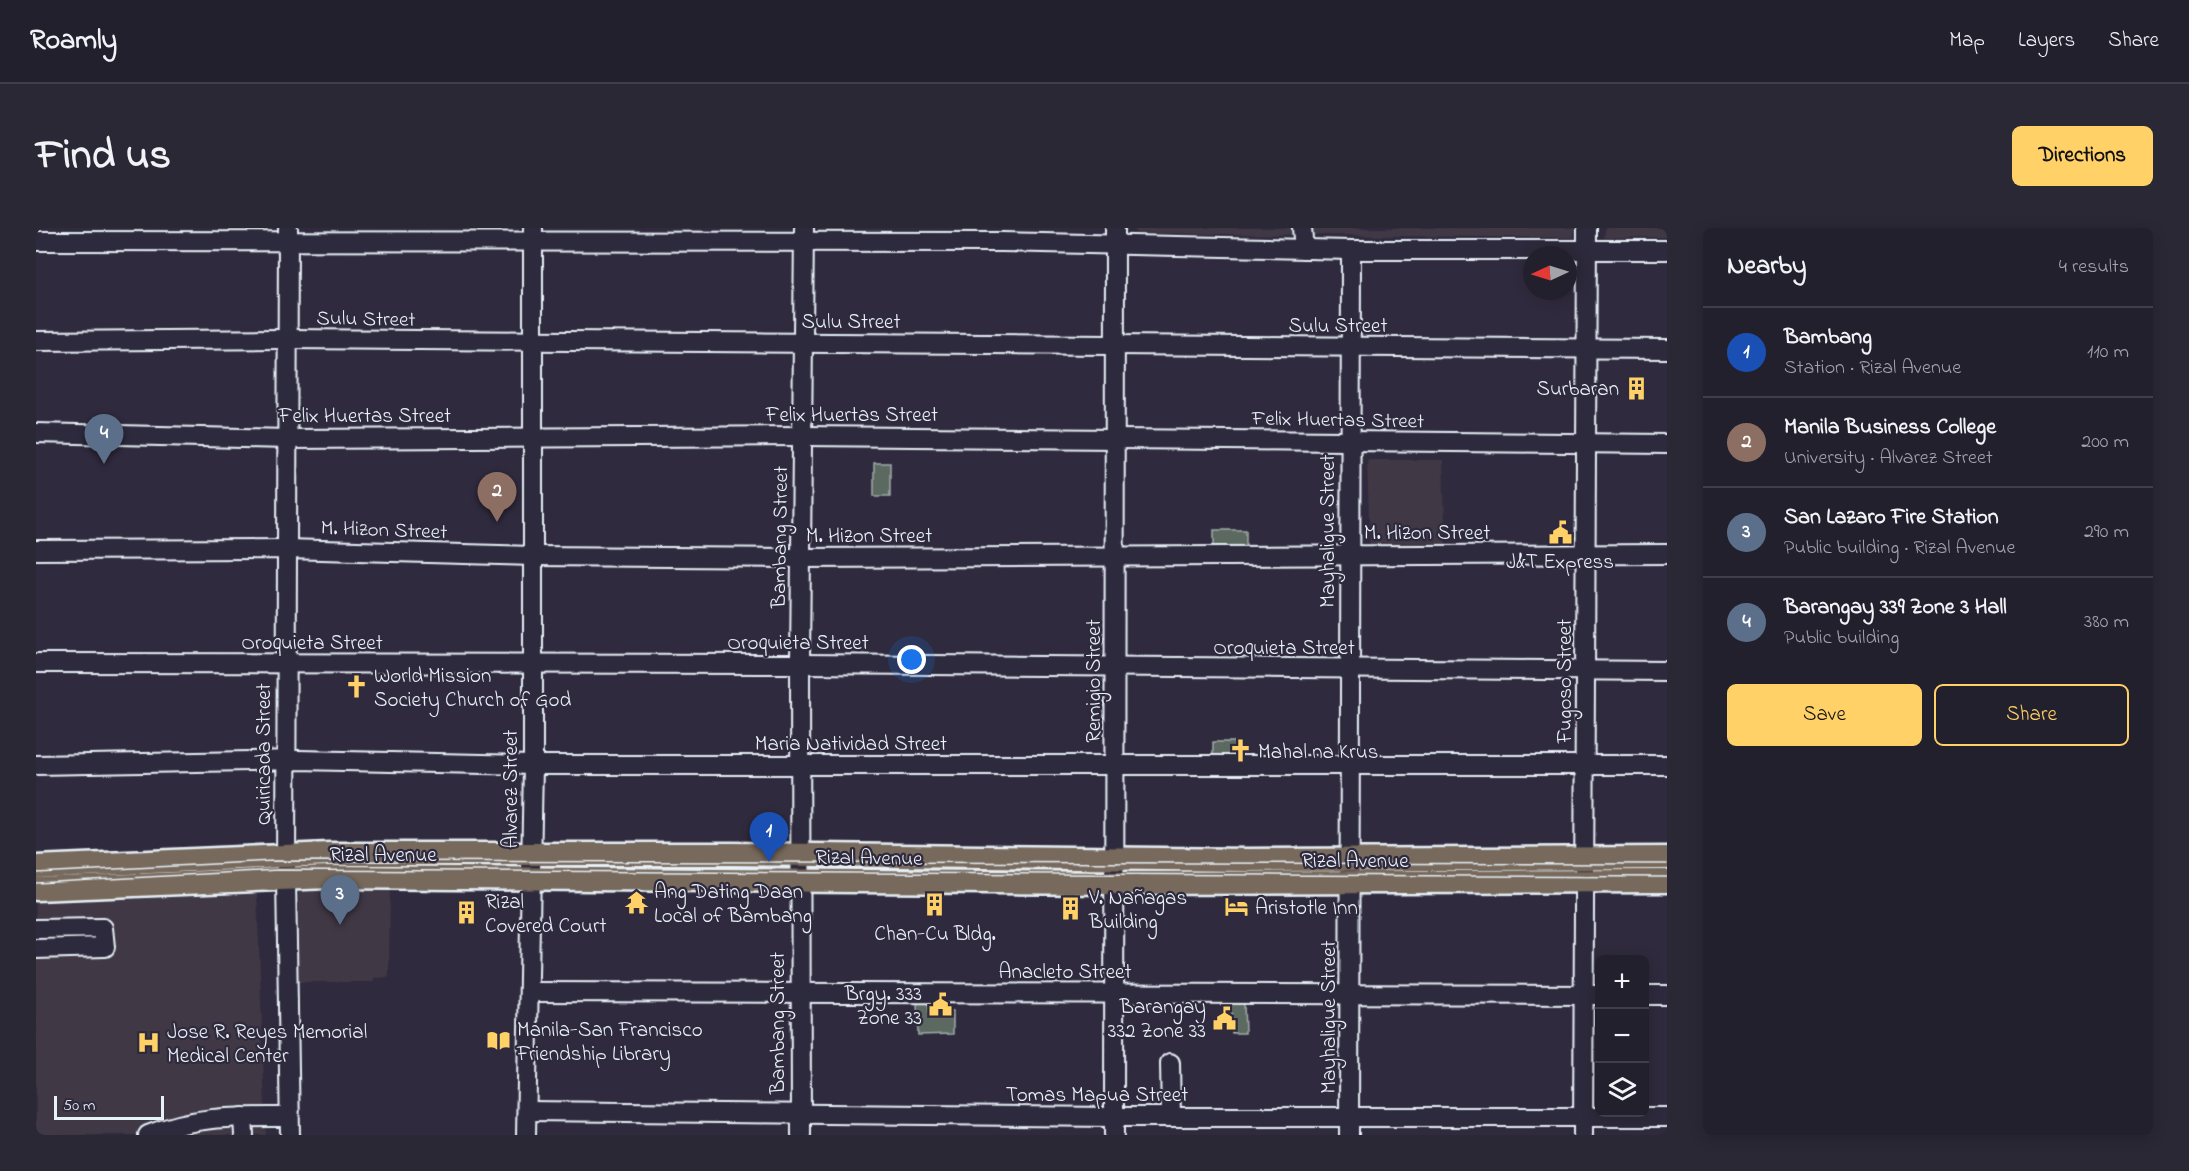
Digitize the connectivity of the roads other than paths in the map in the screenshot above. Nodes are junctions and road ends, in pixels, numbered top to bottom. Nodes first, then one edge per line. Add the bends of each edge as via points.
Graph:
1 (1302, 228) edge
2 (1587, 228) edge
3 (288, 235) edge
4 (533, 235) edge
5 (804, 235) edge
6 (1115, 236) edge
7 (36, 241) edge
8 (1304, 249) junction
9 (1351, 250) junction
10 (1667, 250) edge
11 (1587, 252) junction
12 (288, 339) junction
13 (36, 341) edge
14 (532, 343) junction
15 (804, 344) junction
16 (1115, 346) junction
17 (1351, 348) junction
18 (1588, 350) junction
19 (1667, 350) edge
20 (36, 433) edge
21 (803, 436) junction
22 (531, 437) junction
23 (1115, 438) junction
24 (288, 439) junction
25 (1349, 442) junction
26 (1586, 442) junction
27 (1667, 444) edge
28 (286, 549) junction
29 (36, 550) edge
30 (1587, 554) junction
31 (1667, 554) edge
32 (1349, 555) junction
33 (532, 556) junction
34 (1116, 556) junction
35 (801, 558) junction
36 (36, 663) edge
37 (286, 664) junction
38 (800, 664) junction
39 (533, 665) junction
40 (1116, 668) junction
41 (1350, 670) junction
42 (1667, 671) edge
43 (1586, 672) junction
44 (285, 761) junction
45 (36, 765) edge
46 (533, 765) junction
47 (800, 765) junction
48 (1116, 765) junction
49 (1350, 765) junction
50 (1586, 765) junction
51 (1667, 765) edge
52 (329, 854) junction
53 (532, 854) junction
54 (286, 855) junction
55 (1667, 858) edge
56 (1114, 860) junction
57 (36, 867) edge
58 (800, 867) junction
59 (1586, 869) junction
60 (1351, 871) junction
61 (329, 877) junction
62 (286, 878) junction
63 (532, 879) junction
64 (1667, 881) edge
65 (1114, 882) junction
66 (36, 889) edge
67 (36, 929) edge
68 (36, 949) edge
69 (530, 992) junction
70 (800, 993) junction
71 (1114, 994) junction
72 (1350, 994) junction
73 (1592, 995) edge
74 (1649, 995) edge
75 (1667, 995) edge
76 (1170, 1063) dead end
77 (527, 1111) junction
78 (799, 1114) junction
79 (1171, 1117) junction
80 (1667, 1117) edge
81 (243, 1126) edge
82 (290, 1126) edge
83 (1114, 1126) edge
84 (1349, 1126) edge
85 (1584, 1126) edge
86 (147, 1135) edge
87 (526, 1135) edge
88 (801, 1135) edge

1 - 8 street
2 - 11 street, Fugoso Street
3 - 4 street
3 - 7 street
3 - 12 street, Quiricada Street
4 - 5 street
4 - 14 street, Alvarez Street
5 - 6 street
5 - 15 street, Bambang Street
6 - 8 street
6 - 16 street, Remigio Street
8 - 9 street
9 - 11 street
9 - 17 street, Mayhaligue Street
10 - 11 street
11 - 18 street, Fugoso Street
12 - 13 street, Sulu Street
12 - 14 street, Sulu Street
12 - 24 street, Quiricada Street
14 - 15 street, Sulu Street
14 - 22 street, Alvarez Street
15 - 16 street, Sulu Street
15 - 21 street, Bambang Street
16 - 17 street, Sulu Street
16 - 23 street, Remigio Street
17 - 18 street, Sulu Street
17 - 25 street, Mayhaligue Street
18 - 19 street, Sulu Street
18 - 26 street, Fugoso Street
20 - 24 street, Felix Huertas Street
21 - 22 street, Felix Huertas Street
21 - 23 street, Felix Huertas Street
21 - 35 street, Bambang Street
22 - 24 street, Felix Huertas Street
22 - 33 street, Alvarez Street
23 - 25 street, Felix Huertas Street
23 - 34 street, Remigio Street
24 - 28 street, Quiricada Street
25 - 26 street, Felix Huertas Street
25 - 32 street, Mayhaligue Street
26 - 27 street, Felix Huertas Street
26 - 30 street, Fugoso Street
28 - 29 street, M. Hizon Street
28 - 33 street, M. Hizon Street
28 - 37 street, Quiricada Street
30 - 31 street, M. Hizon Street
30 - 32 street, M. Hizon Street
30 - 43 street, Fugoso Street
32 - 34 street, M. Hizon Street
32 - 41 street, Mayhaligue Street
33 - 35 street, M. Hizon Street
33 - 39 street, Alvarez Street
34 - 35 street, M. Hizon Street
34 - 40 street, Remigio Street
35 - 38 street, Bambang Street
36 - 37 street, Oroquieta Street
37 - 39 street, Oroquieta Street
37 - 44 street, Quiricada Street
38 - 39 street, Oroquieta Street
38 - 40 street, Oroquieta Street
38 - 47 street, Bambang Street
39 - 46 street, Alvarez Street
40 - 41 street, Oroquieta Street
40 - 48 street, Remigio Street
41 - 43 street, Oroquieta Street
41 - 49 street, Mayhaligue Street
42 - 43 street, Oroquieta Street
43 - 50 street, Fugoso Street
44 - 45 street, Maria Natividad Street
44 - 46 street, Maria Natividad Street
44 - 54 street, Quiricada Street
46 - 47 street, Maria Natividad Street
46 - 53 street, Alvarez Street
47 - 48 street, Maria Natividad Street
47 - 58 street, Bambang Street
48 - 49 street, Maria Natividad Street
48 - 56 street, Remigio Street
49 - 50 street, Maria Natividad Street
49 - 60 street, Mayhaligue Street
50 - 51 street, Maria Natividad Street
50 - 59 street, Fugoso Street
52 - 53 main road, Rizal Avenue
52 - 54 main road, Rizal Avenue
52 - 61 main road
53 - 58 main road, Rizal Avenue
53 - 63 street, Alvarez Street
54 - 57 main road, Rizal Avenue
54 - 62 street, Quiricada Street
55 - 59 main road, Rizal Avenue
56 - 58 main road, Rizal Avenue
56 - 60 main road, Rizal Avenue
56 - 65 street, Remigio Street
58 - 63 main road, Rizal Avenue
58 - 65 main road, Rizal Avenue
58 - 70 street, Bambang Street
59 - 60 main road, Rizal Avenue
59 - 64 main road, Rizal Avenue
59 - 73 street, Fugoso Street
60 - 65 main road, Rizal Avenue
60 - 72 street, Mayhaligue Street
61 - 62 main road, Rizal Avenue
61 - 63 main road, Rizal Avenue
62 - 66 main road, Rizal Avenue
62 - 82 street, Quiricada Street
63 - 69 street, Alvarez Street
65 - 71 street, Remigio Street
67 - 68 street via 103,928 105,947
69 - 70 street, Anacleto Street
69 - 77 street, Alvarez Street
70 - 71 street, Anacleto Street
70 - 78 street, Bambang Street
71 - 72 street, Anacleto Street
71 - 83 street, Remigio Street
72 - 73 street, Anacleto Street
72 - 84 street, Mayhaligue Street
73 - 85 street, Fugoso Street
74 - 75 street
76 - 79 street
77 - 78 street, Tomas Mapua Street
77 - 87 street, Alvarez Street
78 - 83 street, Tomas Mapua Street
78 - 88 street, Bambang Street
79 - 83 street, Tomas Mapua Street
79 - 84 street, Tomas Mapua Street
80 - 85 street, Tomas Mapua Street
81 - 82 street
81 - 86 street via 177,1123
84 - 85 street, Tomas Mapua Street

